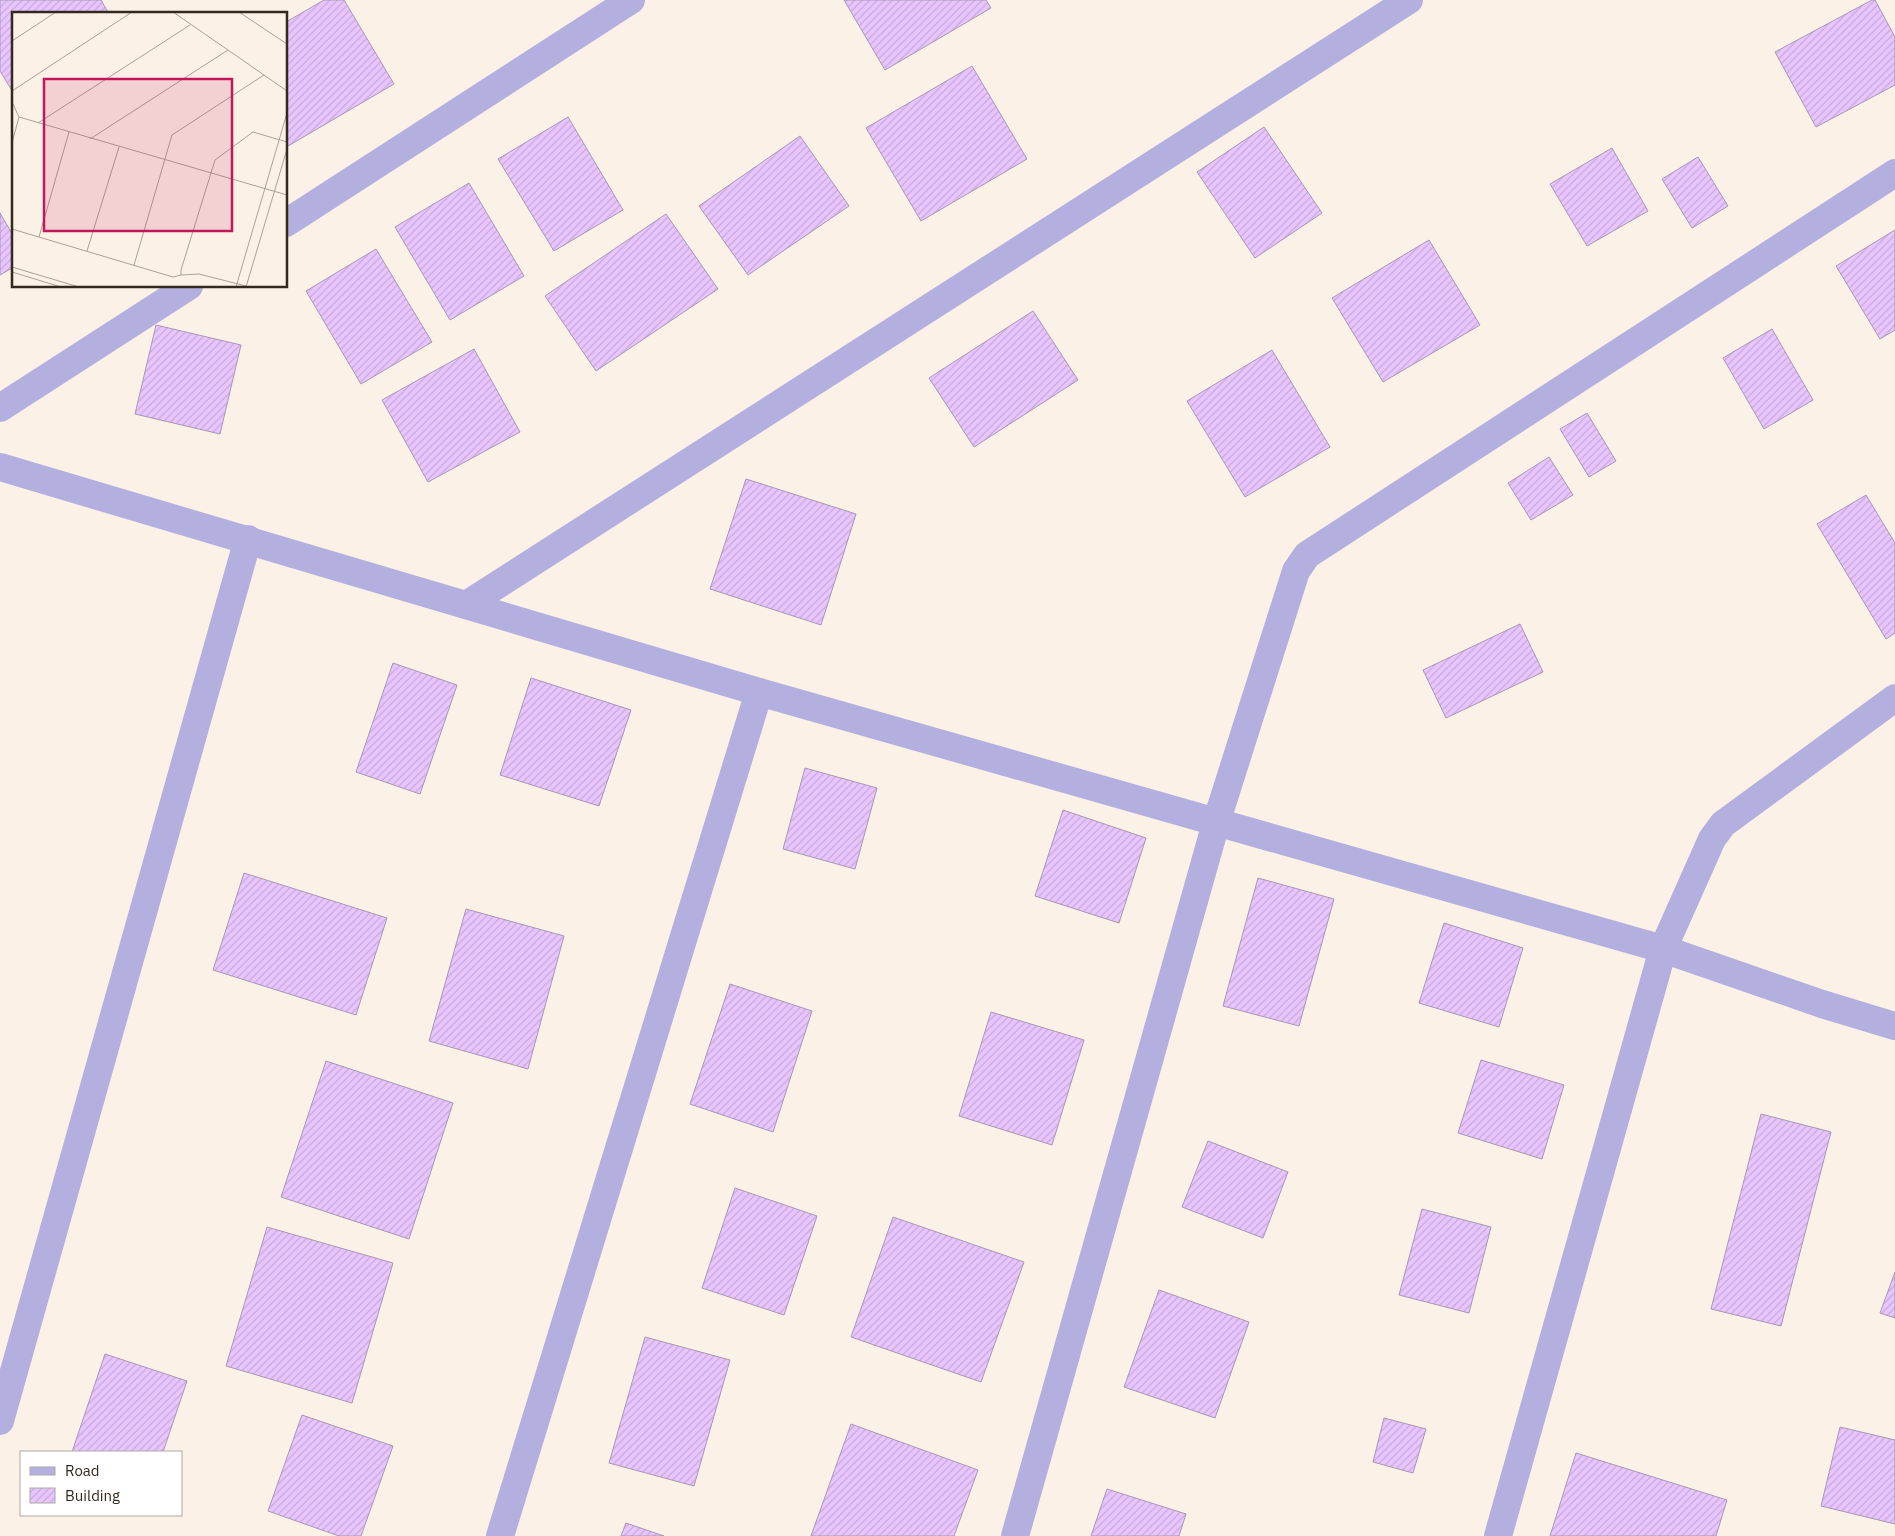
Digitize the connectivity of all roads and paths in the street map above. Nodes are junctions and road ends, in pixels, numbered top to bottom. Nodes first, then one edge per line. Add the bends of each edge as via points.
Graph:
1 (631, 0) edge
2 (1409, 0) edge
3 (1895, 173) edge
4 (288, 222) edge
5 (186, 288) edge
6 (0, 408) edge
7 (0, 467) edge
8 (248, 539) junction
9 (466, 605) junction
10 (759, 692) junction
11 (1895, 698) edge
12 (1216, 823) junction
13 (1663, 949) junction
14 (1895, 1026) edge
15 (0, 1421) edge
16 (500, 1536) edge
17 (1015, 1536) edge
18 (1498, 1536) edge

1 - 4 street
2 - 9 street
3 - 12 street via 1307,555 1296,571
5 - 6 street
7 - 8 street
8 - 9 street
8 - 15 street
9 - 10 street
10 - 12 street
10 - 16 street
11 - 13 street via 1723,824 1712,839
12 - 13 street
12 - 17 street
13 - 14 street
13 - 18 street

